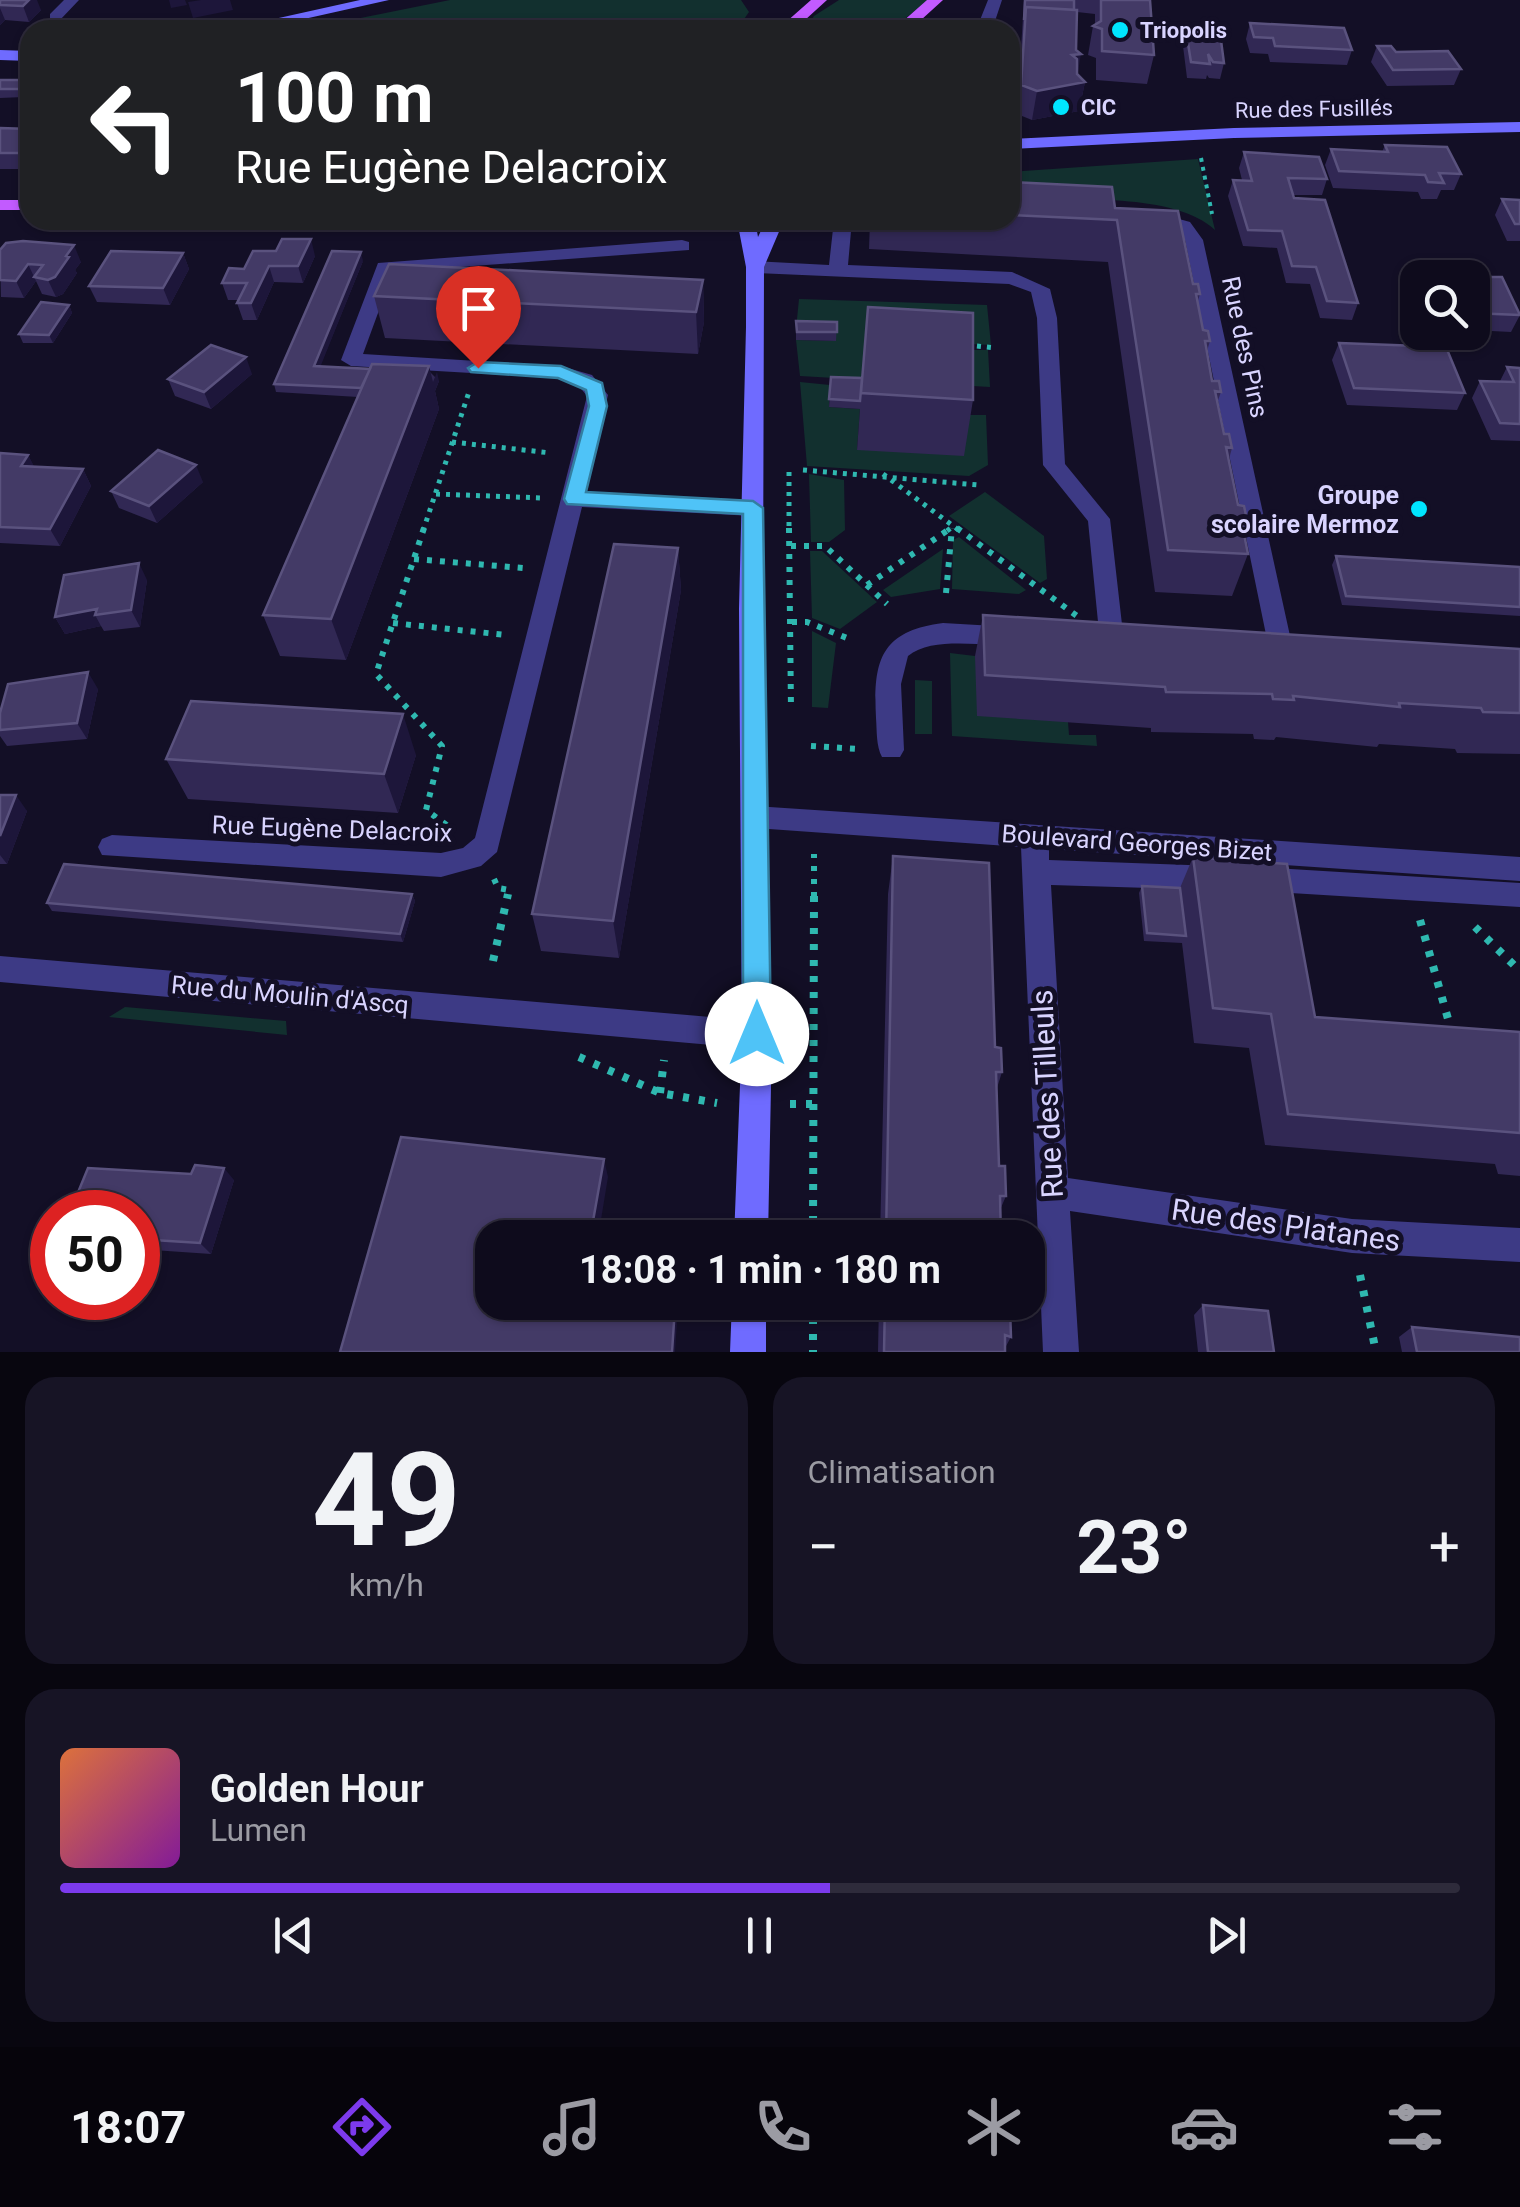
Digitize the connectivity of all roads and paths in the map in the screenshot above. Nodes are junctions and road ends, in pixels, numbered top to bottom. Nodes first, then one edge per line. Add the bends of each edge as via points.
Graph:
1 (72, 0) edge
2 (382, 0) edge
3 (820, 0) edge
4 (936, 0) edge
5 (55, 17) dead end
6 (282, 20) edge
7 (797, 20) edge
8 (912, 20) edge
9 (1520, 127) edge
10 (1020, 135) edge
11 (1109, 139) junction
12 (1020, 143) edge
13 (1199, 147) dead end
14 (1129, 215) edge
15 (748, 230) edge
16 (770, 230) edge
17 (841, 230) edge
18 (1190, 232) junction
19 (682, 246) dead end
20 (755, 267) junction
21 (838, 270) junction
22 (958, 340) edge
23 (996, 348) dead end
24 (478, 368) junction
25 (452, 442) junction
26 (586, 455) junction
27 (804, 470) dead end
28 (883, 474) junction
29 (978, 485) dead end
30 (436, 494) junction
31 (574, 499) junction
32 (753, 508) junction
33 (952, 526) junction
34 (792, 546) dead end
35 (414, 559) junction
36 (556, 570) junction
37 (867, 584) junction
38 (946, 593) dead end
39 (887, 604) dead end
40 (792, 622) dead end
41 (393, 624) junction
42 (1096, 633) junction
43 (539, 638) junction
44 (847, 638) dead end
45 (1034, 638) edge
46 (1142, 644) edge
47 (1282, 654) edge
48 (811, 746) dead end
49 (891, 750) joint
50 (755, 817) junction
51 (1034, 836) junction
52 (112, 847) dead end
53 (481, 850) junction
54 (816, 864) dead end
55 (1520, 869) edge
56 (1035, 872) junction
57 (1425, 891) junction
58 (1520, 896) edge
59 (492, 961) dead end
60 (0, 969) edge
61 (1520, 972) edge
62 (581, 1022) junction
63 (757, 1034) junction
64 (1453, 1035) edge
65 (704, 1103) dead end
66 (1053, 1192) junction
67 (752, 1220) edge
68 (813, 1220) edge
69 (1352, 1236) junction
70 (1520, 1245) edge
71 (749, 1320) edge
72 (813, 1320) edge
73 (748, 1352) edge
74 (812, 1352) edge
75 (1062, 1352) edge
76 (1376, 1352) edge

1 - 5 street
2 - 6 main road
3 - 7 main road
4 - 8 main road
9 - 11 main road, Rue des Fusillés
10 - 11 main road, Rue des Fusillés
11 - 12 main road, Rue des Fusillés
13 - 18 path via 1215,230
14 - 18 street via 1163,218
15 - 20 main road
16 - 20 main road
17 - 21 street
18 - 47 street, Rue des Pins
19 - 24 street, Rue Eugène Delacroix via 384,266 351,360
20 - 21 street
20 - 32 main road
21 - 42 street via 1012,278 1040,289 1048,318 1054,465 1099,519
22 - 23 path
24 - 25 path
24 - 26 street, Rue Eugène Delacroix via 561,372 595,387 598,406
25 - 26 path
25 - 30 path
26 - 31 street, Rue Eugène Delacroix
27 - 28 path
28 - 29 path
28 - 33 path
30 - 31 path
30 - 35 path
31 - 32 street
31 - 36 street, Rue Eugène Delacroix
32 - 50 main road
33 - 37 path
33 - 38 path
33 - 42 path
34 - 37 path via 825,546
35 - 36 path
35 - 41 path
36 - 43 street, Rue Eugène Delacroix
37 - 39 path
40 - 44 path
41 - 43 path
41 - 53 path via 376,674 442,746 426,810
42 - 46 street
43 - 53 street, Rue Eugène Delacroix via 490,838
45 - 49 street via 938,633 907,642 891,664
48 - 49 path
50 - 51 street, Boulevard Georges Bizet
50 - 63 main road
51 - 55 street, Boulevard Georges Bizet
51 - 56 street, Rue des Tilleuls
52 - 53 street, Rue Eugène Delacroix via 441,866
53 - 59 path via 498,888 508,890
54 - 68 path
56 - 57 street, Boulevard Georges Bizet
56 - 66 street, Rue des Tilleuls
57 - 58 street, Boulevard Georges Bizet
57 - 61 path
57 - 64 path
60 - 62 street, Rue du Moulin d'Ascq
62 - 63 street, Rue du Moulin d'Ascq
62 - 65 path via 576,1055 660,1094
63 - 67 main road
66 - 69 street, Rue des Platanes
66 - 75 street, Rue des Tilleuls
69 - 70 street, Rue des Platanes
69 - 76 path
71 - 73 main road
72 - 74 path

